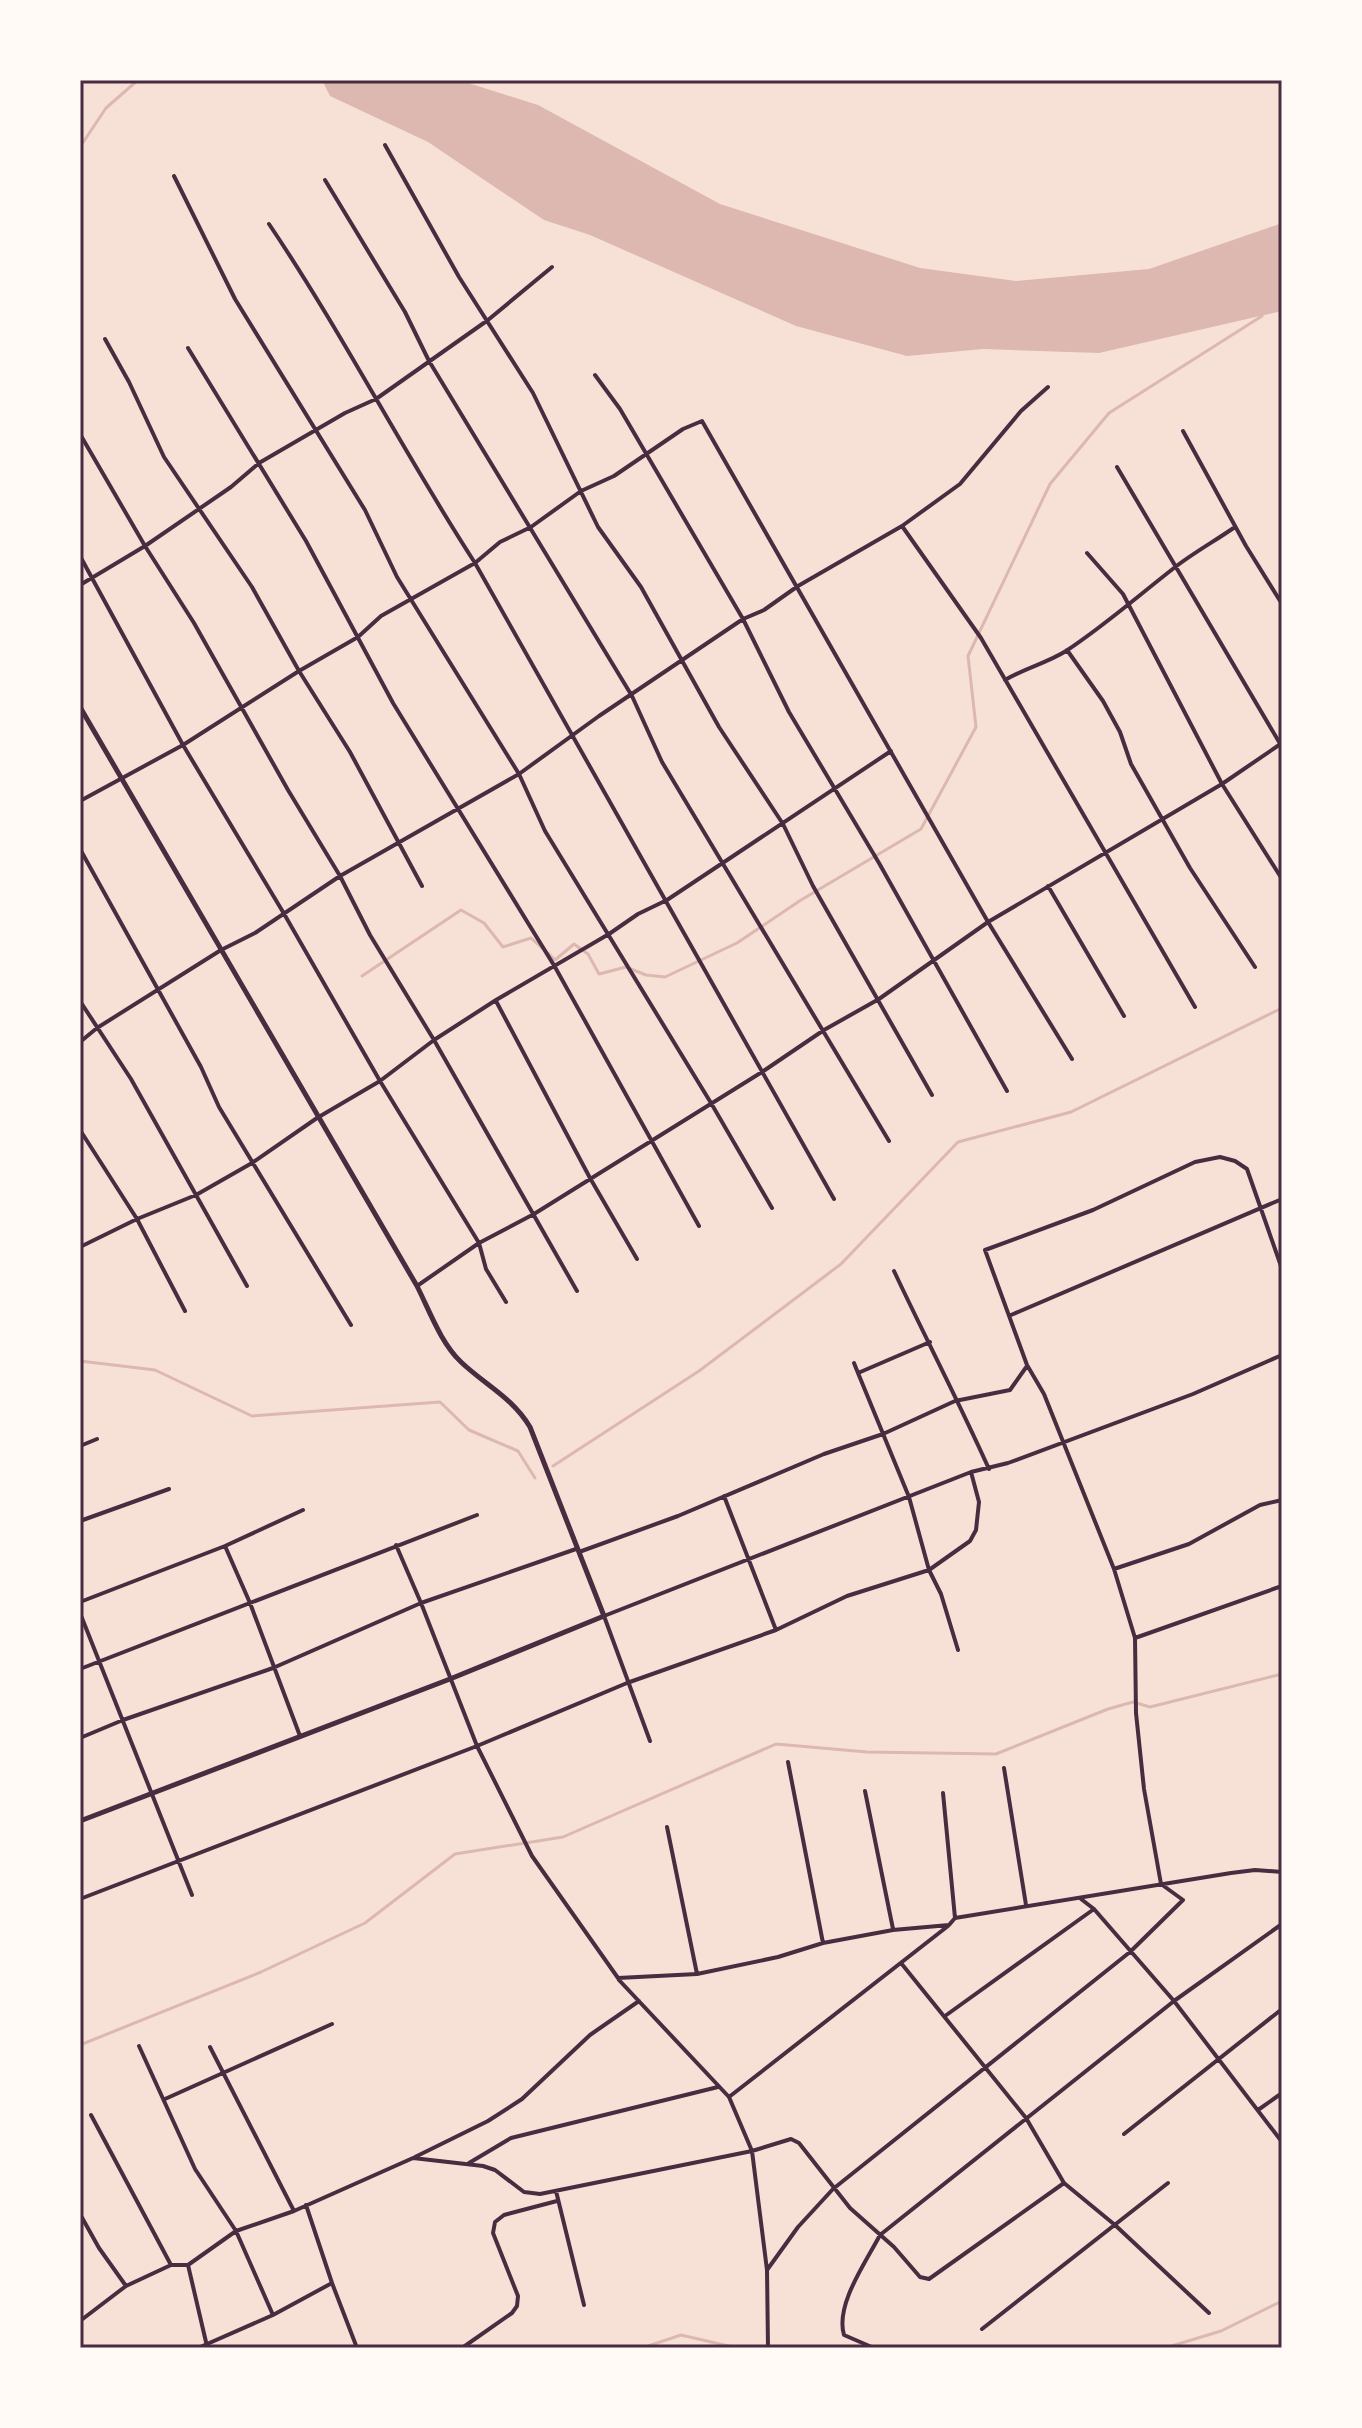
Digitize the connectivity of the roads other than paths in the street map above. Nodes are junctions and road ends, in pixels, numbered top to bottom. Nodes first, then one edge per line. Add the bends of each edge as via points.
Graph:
1 (385, 145) dead end
2 (174, 176) dead end
3 (325, 180) dead end
4 (269, 224) dead end
5 (552, 267) dead end
6 (488, 320) junction
7 (105, 339) dead end
8 (188, 348) dead end
9 (429, 361) junction
10 (595, 375) dead end
11 (1048, 387) dead end
12 (376, 399) junction
13 (316, 429) junction
14 (1183, 431) dead end
15 (80, 434) edge
16 (647, 455) junction
17 (259, 463) junction
18 (1117, 467) dead end
19 (581, 491) junction
20 (198, 507) junction
21 (902, 526) junction
22 (531, 527) junction
23 (1235, 527) junction
24 (145, 546) junction
25 (1087, 553) dead end
26 (80, 556) edge
27 (475, 563) junction
28 (1176, 566) junction
29 (92, 577) junction
30 (80, 585) edge
31 (798, 586) junction
32 (411, 600) junction
33 (1282, 604) edge
34 (1128, 606) junction
35 (743, 619) junction
36 (358, 637) junction
37 (1067, 650) junction
38 (682, 662) junction
39 (299, 671) junction
40 (1005, 680) junction
41 (632, 696) junction
42 (80, 707) edge
43 (243, 707) junction
44 (570, 736) junction
45 (183, 745) junction
46 (1281, 745) edge
47 (892, 751) junction
48 (519, 774) junction
49 (123, 778) junction
50 (1222, 784) junction
51 (834, 790) junction
52 (80, 801) edge
53 (458, 810) junction
54 (1162, 820) junction
55 (783, 824) junction
56 (400, 841) junction
57 (80, 849) edge
58 (1106, 854) junction
59 (723, 862) junction
60 (340, 876) junction
61 (1282, 879) edge
62 (422, 886) dead end
63 (1048, 886) junction
64 (667, 900) junction
65 (283, 912) junction
66 (988, 922) junction
67 (609, 934) junction
68 (221, 950) junction
69 (933, 962) junction
70 (555, 967) junction
71 (1255, 967) dead end
72 (159, 990) junction
73 (879, 999) junction
74 (496, 1000) junction
75 (80, 1001) edge
76 (1195, 1007) dead end
77 (1124, 1016) dead end
78 (97, 1028) junction
79 (824, 1030) junction
80 (434, 1040) junction
81 (80, 1042) edge
82 (1072, 1059) dead end
83 (762, 1072) junction
84 (380, 1081) junction
85 (1007, 1091) dead end
86 (932, 1095) dead end
87 (711, 1103) junction
88 (317, 1118) junction
89 (80, 1130) edge
90 (650, 1140) junction
91 (889, 1141) dead end
92 (252, 1163) junction
93 (590, 1178) junction
94 (196, 1195) junction
95 (834, 1199) dead end
96 (1282, 1199) edge
97 (772, 1208) dead end
98 (1261, 1210) junction
99 (534, 1214) junction
100 (137, 1219) junction
101 (699, 1226) dead end
102 (479, 1243) junction
103 (80, 1247) edge
104 (637, 1259) dead end
105 (1282, 1269) edge
106 (894, 1271) dead end
107 (247, 1286) dead end
108 (417, 1286) junction
109 (577, 1291) dead end
110 (506, 1302) dead end
111 (185, 1311) dead end
112 (1011, 1315) junction
113 (351, 1325) dead end
114 (930, 1342) junction
115 (1282, 1355) edge
116 (854, 1363) dead end
117 (1027, 1365) junction
118 (858, 1373) junction
119 (955, 1401) junction
120 (883, 1434) junction
121 (97, 1439) dead end
122 (1062, 1443) junction
123 (80, 1446) edge
124 (989, 1469) junction
125 (971, 1472) junction
126 (169, 1489) dead end
127 (724, 1496) junction
128 (909, 1497) junction
129 (1282, 1500) edge
130 (303, 1510) dead end
131 (477, 1515) dead end
132 (80, 1521) edge
133 (396, 1545) junction
134 (225, 1546) junction
135 (576, 1551) junction
136 (750, 1559) junction
137 (1114, 1569) junction
138 (929, 1570) junction
139 (1282, 1586) edge
140 (80, 1602) edge
141 (250, 1603) junction
142 (421, 1603) junction
143 (80, 1613) edge
144 (604, 1616) junction
145 (776, 1630) junction
146 (1135, 1638) junction
147 (958, 1650) dead end
148 (100, 1662) junction
149 (273, 1668) junction
150 (80, 1669) edge
151 (450, 1679) junction
152 (627, 1683) junction
153 (123, 1720) junction
154 (300, 1736) junction
155 (80, 1738) edge
156 (650, 1741) dead end
157 (477, 1746) junction
158 (788, 1762) dead end
159 (1004, 1768) dead end
160 (865, 1791) dead end
161 (153, 1792) junction
162 (943, 1793) dead end
163 (80, 1821) edge
164 (667, 1827) dead end
165 (178, 1862) junction
166 (1282, 1872) edge
167 (1161, 1884) junction
168 (192, 1895) dead end
169 (80, 1899) edge
170 (1081, 1899) junction
171 (1026, 1905) junction
172 (1094, 1909) junction
173 (955, 1918) junction
174 (1282, 1924) edge
175 (949, 1925) junction
176 (893, 1930) junction
177 (823, 1943) junction
178 (1130, 1952) junction
179 (901, 1963) junction
180 (697, 1974) junction
181 (618, 1978) junction
182 (639, 2000) junction
183 (1174, 2001) junction
184 (1282, 2009) edge
185 (945, 2016) junction
186 (332, 2024) dead end
187 (139, 2046) dead end
188 (210, 2047) dead end
189 (1220, 2061) junction
190 (986, 2067) junction
191 (223, 2074) junction
192 (718, 2087) junction
193 (1282, 2093) edge
194 (729, 2097) junction
195 (165, 2099) junction
196 (1258, 2110) junction
197 (91, 2115) dead end
198 (1026, 2118) junction
199 (1124, 2134) dead end
200 (1282, 2142) edge
201 (752, 2151) junction
202 (413, 2158) junction
203 (468, 2164) junction
204 (1064, 2183) junction
205 (1168, 2183) dead end
206 (833, 2189) junction
207 (556, 2191) junction
208 (557, 2201) junction
209 (306, 2205) junction
210 (294, 2211) junction
211 (80, 2214) edge
212 (1115, 2225) junction
213 (236, 2231) junction
214 (880, 2235) junction
215 (171, 2265) junction
216 (188, 2265) junction
217 (767, 2270) junction
218 (332, 2283) junction
219 (126, 2286) junction
220 (584, 2305) dead end
221 (1209, 2313) dead end
222 (273, 2315) junction
223 (80, 2321) edge
224 (982, 2329) dead end
225 (206, 2342) junction
226 (198, 2348) edge
227 (357, 2348) edge
228 (462, 2348) edge
229 (768, 2348) edge
230 (874, 2348) edge

1 - 6 street
2 - 13 street via 235,299
3 - 9 street
4 - 12 street
5 - 6 street
6 - 9 street
6 - 19 street via 533,393
7 - 20 street via 164,457
8 - 17 street
9 - 12 street
9 - 22 street
10 - 16 street
11 - 21 street via 960,484
12 - 13 street
12 - 27 street
13 - 17 street
13 - 32 street
14 - 23 street
15 - 24 street
16 - 19 street
16 - 31 street via 702,421
16 - 35 street
17 - 20 street
17 - 36 street
18 - 28 street
19 - 22 street
19 - 38 street
20 - 24 street
20 - 39 street via 252,587
21 - 31 street
21 - 40 street
22 - 27 street via 500,542
22 - 41 street
23 - 28 street
23 - 33 street
24 - 29 street
24 - 43 street
25 - 34 street
26 - 29 street
27 - 32 street
27 - 44 street
28 - 34 street
28 - 46 street
29 - 30 street
29 - 45 street
31 - 35 street
31 - 47 street
32 - 36 street via 381,616
32 - 48 street
34 - 37 street
34 - 50 street
35 - 38 street
35 - 51 street
36 - 39 street
36 - 53 street
37 - 40 street
37 - 54 street via 1103,701
38 - 41 street
38 - 55 street
39 - 43 street
39 - 56 street
40 - 58 street
41 - 44 street
41 - 59 street via 662,762
42 - 49 street
43 - 45 street
43 - 60 street
44 - 48 street
44 - 64 street
45 - 49 street
45 - 65 street
46 - 50 street
47 - 51 street
47 - 66 street
48 - 53 street
48 - 67 street via 545,831
49 - 52 street
49 - 68 street
50 - 54 street
50 - 61 street
51 - 55 street
51 - 69 street
53 - 56 street
53 - 70 street
54 - 58 street
54 - 71 street
55 - 59 street
55 - 73 street
56 - 60 street
56 - 62 street
57 - 72 street
58 - 63 street
58 - 76 street
59 - 64 street
59 - 79 street
60 - 65 street
60 - 80 street
63 - 66 street
63 - 77 street
64 - 67 street
64 - 83 street
65 - 68 street
65 - 84 street
66 - 69 street
66 - 82 street
67 - 70 street
67 - 87 street
68 - 72 street
68 - 88 street
69 - 73 street
69 - 85 street
70 - 74 street
70 - 90 street
72 - 78 street
72 - 92 street
73 - 79 street
73 - 86 street
74 - 80 street
74 - 93 street
75 - 78 street
78 - 81 street
78 - 94 street
79 - 83 street
79 - 91 street
80 - 84 street
80 - 99 street
83 - 87 street
83 - 95 street
84 - 88 street
84 - 102 street
87 - 90 street
87 - 97 street
88 - 92 street
88 - 108 street
89 - 100 street
90 - 93 street
90 - 101 street
92 - 94 street
92 - 113 street
93 - 99 street
93 - 104 street
94 - 100 street
94 - 107 street
96 - 98 street
98 - 105 street
98 - 112 street
98 - 112 street via 1247,1169 1220,1157 1195,1162 1093,1210 985,1250
99 - 102 street
99 - 109 street
100 - 103 street
100 - 111 street
102 - 108 street
102 - 110 street via 486,1269
106 - 114 street
108 - 135 street via 451,1352 523,1415
112 - 117 street
114 - 118 street
114 - 119 street
115 - 122 street
116 - 118 street
117 - 119 street via 1010,1390
117 - 122 street
118 - 120 street
119 - 120 street
119 - 124 street
120 - 127 street
120 - 128 street
121 - 123 street
122 - 124 street
122 - 137 street
124 - 125 street
125 - 128 street
125 - 138 street via 979,1502 976,1530 970,1541
126 - 132 street
127 - 135 street
127 - 136 street
128 - 136 street
128 - 138 street
129 - 137 street via 1260,1505 1189,1544
130 - 134 street
131 - 133 street
133 - 141 street
133 - 142 street
134 - 140 street
134 - 141 street
135 - 142 street
135 - 144 street
136 - 144 street
136 - 145 street
137 - 146 street
138 - 145 street via 847,1596
138 - 147 street
139 - 146 street
141 - 148 street
141 - 149 street
142 - 149 street
142 - 151 street
143 - 148 street
144 - 151 street
144 - 152 street
145 - 152 street
146 - 167 street via 1144,1789
148 - 150 street
148 - 153 street
149 - 153 street
149 - 154 street
151 - 154 street
151 - 157 street
152 - 156 street
152 - 157 street
153 - 155 street
153 - 161 street
154 - 161 street
157 - 165 street
157 - 181 street via 532,1856
158 - 177 street
159 - 171 street
160 - 176 street
161 - 163 street
161 - 165 street
162 - 173 street
164 - 180 street
165 - 168 street
165 - 169 street
166 - 167 street via 1255,1870
167 - 170 street
167 - 178 street via 1183,1900
170 - 171 street
170 - 172 street
171 - 173 street
172 - 178 street
172 - 185 street
173 - 175 street
174 - 183 street
175 - 176 street
175 - 179 street
176 - 177 street
177 - 180 street
178 - 183 street
178 - 190 street
179 - 185 street
179 - 194 street
180 - 181 street
181 - 182 street
182 - 192 street
182 - 202 street via 590,2035 522,2099
183 - 189 street
183 - 198 street
184 - 189 street
185 - 190 street
186 - 191 street
187 - 195 street
188 - 191 street
189 - 196 street
189 - 199 street
190 - 198 street
190 - 206 street
191 - 195 street
191 - 210 street
192 - 194 street
192 - 203 street via 511,2138
193 - 196 street
194 - 201 street
195 - 213 street via 195,2169
196 - 200 street
197 - 215 street
198 - 204 street
198 - 214 street
201 - 206 street via 791,2139
201 - 207 street
201 - 217 street
202 - 203 street
202 - 209 street
203 - 207 street via 495,2170 524,2192
204 - 212 street
204 - 214 street via 929,2279 920,2277
205 - 212 street
206 - 214 street
206 - 217 street
207 - 208 street
208 - 220 street
208 - 228 street via 495,2222 493,2233 518,2296 517,2306
209 - 210 street
209 - 218 street
210 - 213 street
211 - 219 street
212 - 221 street
212 - 224 street
213 - 216 street
213 - 222 street
214 - 230 street via 840,2323 844,2335
215 - 216 street
215 - 219 street
216 - 225 street
217 - 229 street
218 - 222 street
218 - 227 street
219 - 223 street
222 - 225 street
225 - 226 street

